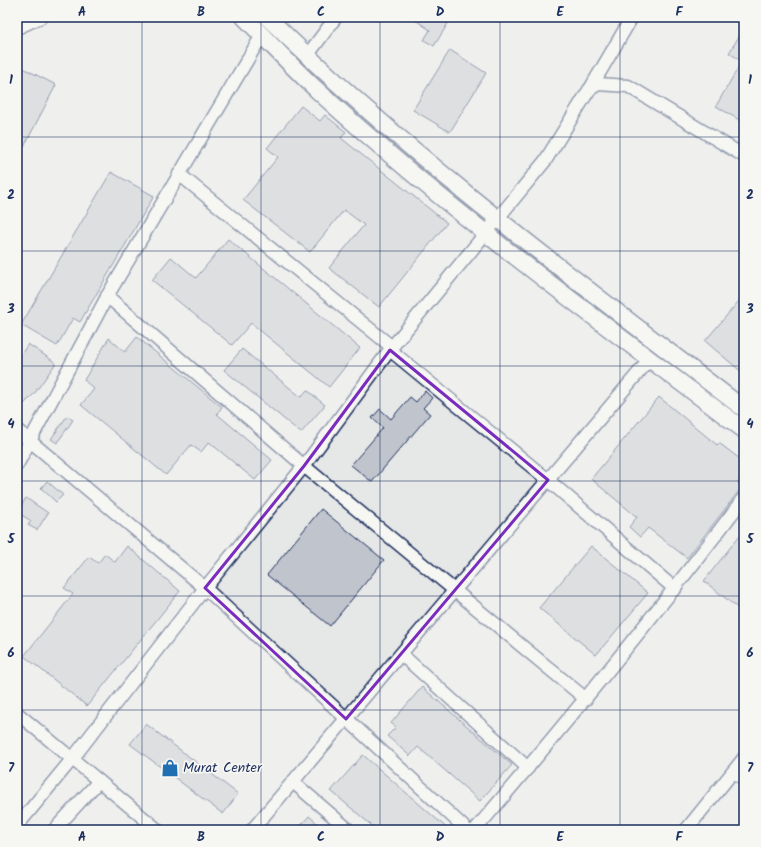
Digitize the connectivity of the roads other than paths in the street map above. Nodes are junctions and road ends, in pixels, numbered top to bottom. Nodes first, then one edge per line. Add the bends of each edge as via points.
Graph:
1 (41, 17) edge
2 (244, 17) edge
3 (268, 17) edge
4 (336, 17) edge
5 (632, 17) edge
6 (17, 28) edge
7 (262, 35) junction
8 (307, 56) junction
9 (589, 90) junction
10 (744, 156) edge
11 (179, 174) junction
12 (498, 220) junction
13 (487, 233) junction
14 (108, 296) junction
15 (391, 349) junction
16 (650, 359) junction
17 (744, 409) edge
18 (17, 430) edge
19 (744, 430) edge
20 (30, 442) junction
21 (17, 465) edge
22 (304, 466) junction
23 (548, 480) junction
24 (744, 498) edge
25 (205, 588) junction
26 (675, 589) junction
27 (454, 591) junction
28 (401, 654) junction
29 (586, 699) junction
30 (17, 713) edge
31 (346, 719) junction
32 (73, 758) junction
33 (744, 758) edge
34 (528, 768) junction
35 (733, 772) junction
36 (744, 779) edge
37 (99, 780) junction
38 (292, 782) junction
39 (17, 826) edge
40 (54, 830) edge
41 (158, 830) edge
42 (252, 830) edge
43 (348, 830) edge
44 (467, 830) edge
45 (475, 830) edge
46 (686, 830) edge

1 - 6 street
2 - 7 main road
3 - 8 main road
4 - 8 street
5 - 9 street
7 - 11 street
7 - 13 main road via 318,90
8 - 12 main road via 376,119
9 - 10 street via 598,84 628,86
9 - 12 street via 545,161
11 - 14 street
11 - 15 street
12 - 13 street
12 - 17 main road
13 - 15 street
13 - 16 main road
14 - 20 street
14 - 22 street
15 - 22 street
15 - 23 street
16 - 19 main road
16 - 23 street
18 - 20 street
20 - 21 street
20 - 25 street
22 - 25 street
22 - 27 street
23 - 26 street
23 - 27 street
24 - 26 street
25 - 31 street
25 - 32 street
26 - 29 street
27 - 28 street
27 - 29 street
28 - 31 street
28 - 34 street
29 - 34 street
30 - 32 street
31 - 38 street
31 - 44 street
32 - 37 street
32 - 39 street
33 - 35 street
34 - 45 street
35 - 36 street
35 - 46 street
37 - 40 street
37 - 41 street
38 - 42 street
38 - 43 street

